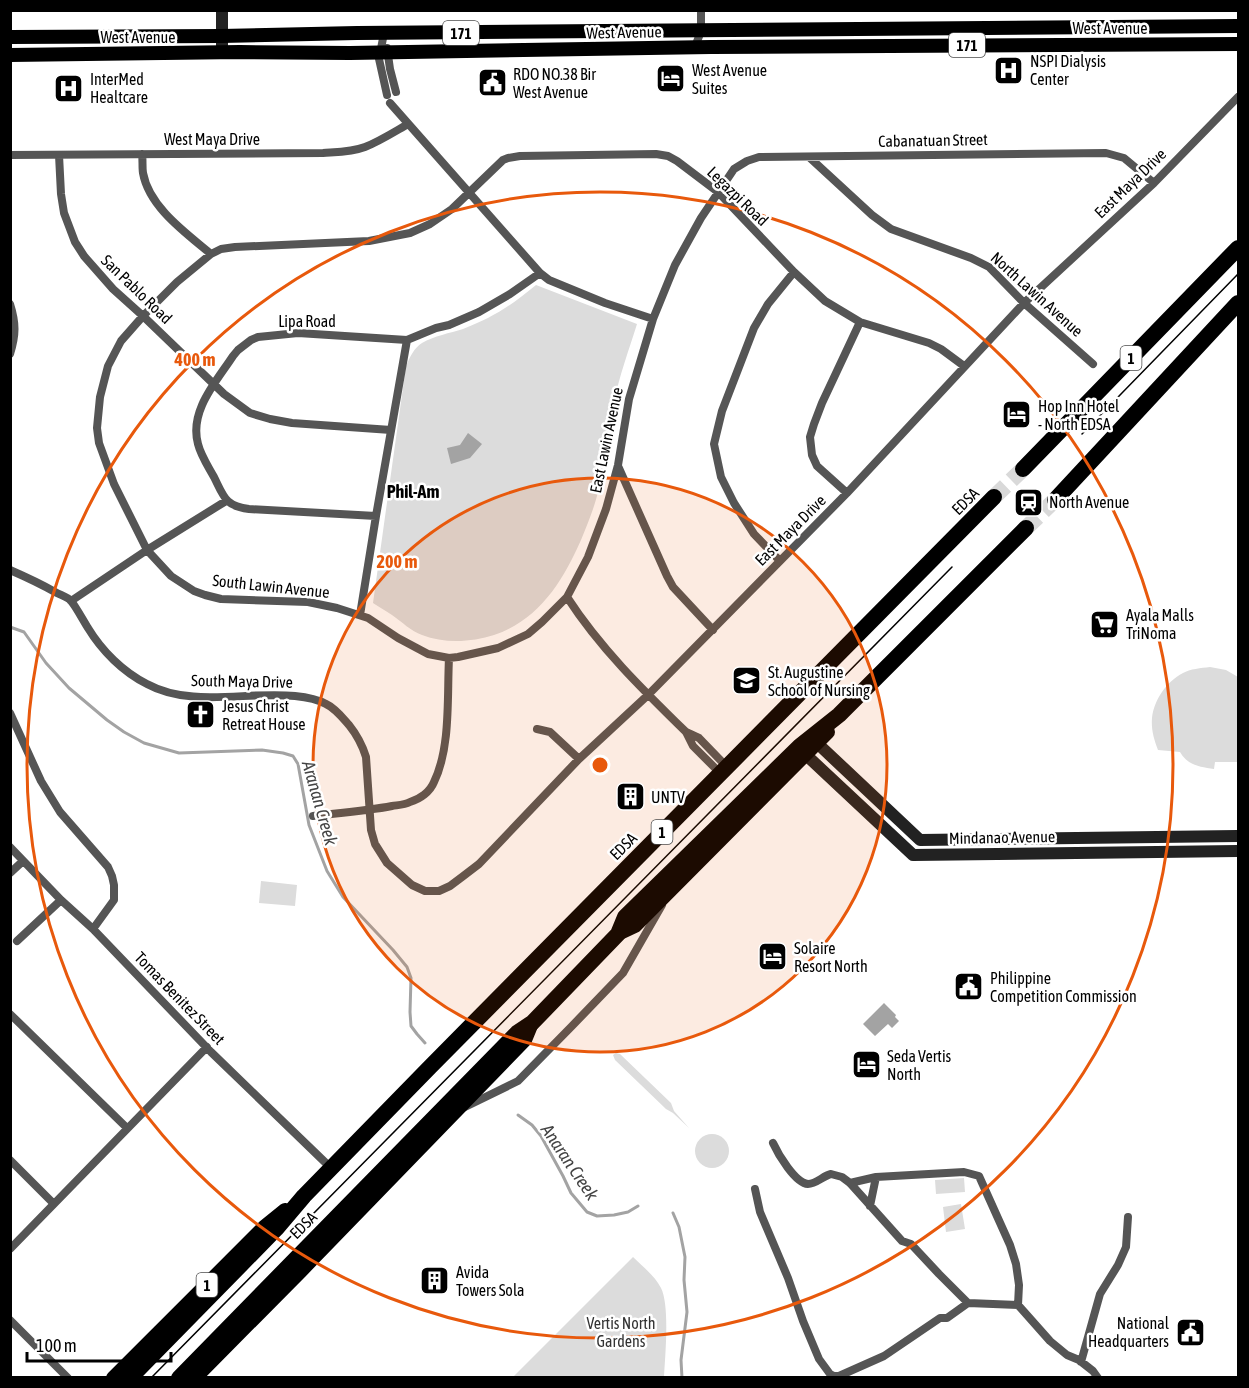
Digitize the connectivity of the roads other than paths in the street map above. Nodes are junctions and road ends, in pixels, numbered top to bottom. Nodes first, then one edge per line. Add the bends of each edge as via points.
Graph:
1 (222, 10) edge
2 (701, 10) edge
3 (1239, 26) edge
4 (700, 31) junction
5 (513, 32) junction
6 (384, 33) junction
7 (221, 36) junction
8 (10, 37) edge
9 (1239, 44) edge
10 (695, 47) junction
11 (514, 50) junction
12 (384, 52) junction
13 (222, 53) junction
14 (10, 55) edge
15 (1239, 96) edge
16 (408, 124) junction
17 (59, 154) junction
18 (142, 154) junction
19 (10, 155) edge
20 (809, 157) junction
21 (1154, 183) junction
22 (470, 192) junction
23 (718, 192) junction
24 (1239, 248) edge
25 (211, 254) junction
26 (794, 272) junction
27 (540, 273) junction
28 (1024, 303) junction
29 (1239, 303) edge
30 (10, 304) edge
31 (143, 316) junction
32 (653, 319) junction
33 (860, 322) junction
34 (407, 340) junction
35 (10, 354) edge
36 (1093, 363) dead end
37 (964, 366) junction
38 (214, 386) junction
39 (391, 430) junction
40 (618, 465) junction
41 (1023, 469) tunnel mouth
42 (847, 494) junction
43 (994, 497) tunnel mouth
44 (1055, 500) tunnel mouth
45 (226, 501) junction
46 (376, 516) junction
47 (1026, 528) tunnel mouth
48 (147, 550) junction
49 (780, 561) junction
50 (10, 570) edge
51 (567, 597) junction
52 (71, 601) junction
53 (360, 615) junction
54 (713, 630) junction
55 (449, 658) junction
56 (648, 695) junction
57 (10, 713) edge
58 (838, 715) junction
59 (537, 729) dead end
60 (816, 743) junction
61 (805, 754) junction
62 (579, 759) junction
63 (845, 770) junction
64 (724, 771) junction
65 (834, 781) junction
66 (370, 810) junction
67 (313, 816) dead end
68 (1239, 836) edge
69 (10, 847) edge
70 (1239, 851) edge
71 (22, 861) junction
72 (10, 873) edge
73 (671, 889) junction
74 (60, 900) junction
75 (93, 929) junction
76 (618, 934) junction
77 (17, 941) dead end
78 (10, 1014) edge
79 (532, 1023) junction
80 (207, 1047) junction
81 (456, 1112) junction
82 (127, 1128) junction
83 (773, 1143) dead end
84 (10, 1160) edge
85 (331, 1168) junction
86 (876, 1177) junction
87 (850, 1183) junction
88 (755, 1189) dead end
89 (304, 1196) junction
90 (53, 1203) junction
91 (870, 1206) junction
92 (1128, 1217) dead end
93 (10, 1249) edge
94 (968, 1303) junction
95 (1018, 1305) junction
96 (10, 1320) edge
97 (1081, 1362) junction
98 (68, 1377) edge
99 (113, 1377) edge
100 (130, 1377) edge
101 (179, 1377) edge
102 (195, 1377) edge
103 (1098, 1377) edge

1 - 7 street
2 - 4 street
3 - 4 main road, West Avenue / 171
4 - 5 main road, West Avenue / 171
4 - 10 street
5 - 6 main road, West Avenue / 171
5 - 11 main road
6 - 7 main road, West Avenue / 171
6 - 12 street
7 - 8 main road, West Avenue / 171
7 - 13 street
9 - 10 main road, West Avenue / 171
10 - 11 main road, West Avenue / 171
11 - 12 main road, West Avenue / 171
12 - 13 main road, West Avenue / 171
12 - 16 street via 381,72
13 - 14 main road, West Avenue / 171
15 - 21 street, East Maya Drive
16 - 18 street, West Maya Drive via 364,147 341,152
16 - 22 street
17 - 18 street, West Maya Drive
17 - 19 street, West Maya Drive
17 - 31 street, San Pablo Road via 62,205 75,242 98,274
18 - 25 street via 143,173 159,207
20 - 21 street, Cabanatuan Street via 1106,153 1124,158
20 - 23 street, Cabanatuan Street via 747,161 734,169
20 - 28 street, North Lawin Avenue via 891,229 981,262
21 - 28 street, East Maya Drive
22 - 23 street, Legazpi Road via 508,158 656,154 668,156
22 - 25 street, South Lawin Avenue via 430,224 392,237 235,247
22 - 27 street
23 - 26 street, Legazpi Road
23 - 32 street, East Lawin Avenue via 675,265
24 - 41 highway, 1
25 - 31 street, South Lawin Avenue
26 - 33 street, Legazpi Road via 825,301
26 - 49 street via 754,328 722,411 714,444 721,477 734,503 754,534
27 - 32 street via 568,288
27 - 34 street, Lipa Road via 479,312
28 - 36 street, North Lawin Avenue
28 - 37 street, East Maya Drive
29 - 44 highway
30 - 35 street via 15,323
31 - 38 street, San Pablo Road
31 - 48 street, South Lawin Avenue via 121,341 108,366 97,428 114,484
32 - 40 street, East Lawin Avenue via 629,399
33 - 37 street, Legazpi Road via 929,343
33 - 42 street via 810,437 817,466
34 - 38 street, Lipa Road via 298,333 258,337 238,350
34 - 39 street
37 - 42 street, East Maya Drive
38 - 39 street, San Pablo Road via 250,412 270,419
38 - 45 street, Lipa Road via 202,403 196,430 202,454
39 - 46 street
40 - 51 street, East Lawin Avenue via 588,557
40 - 54 street via 673,587
42 - 49 street, East Maya Drive
43 - 64 highway, EDSA / 1
45 - 46 street via 249,509
45 - 48 street
46 - 53 street
47 - 58 highway, EDSA / 1
48 - 52 street
48 - 53 street, South Lawin Avenue via 171,576 206,595 308,602
49 - 54 street, East Maya Drive
50 - 52 street, South Maya Drive
51 - 55 street, South Lawin Avenue via 528,634 498,648
51 - 56 street via 588,628
52 - 66 street, South Maya Drive via 104,650 129,673 159,690 201,697 302,697 334,709 363,746
53 - 55 street, South Lawin Avenue via 416,649
54 - 56 street, East Maya Drive
55 - 66 street via 446,743 434,782 421,797 409,803
56 - 62 street, East Maya Drive
56 - 64 street via 686,732 699,738
57 - 75 street via 60,812 112,876 114,900
58 - 60 main road, EDSA / 1
58 - 76 highway, EDSA / 1 via 800,746 633,909
59 - 62 street via 550,732
60 - 61 main road, EDSA / 1
60 - 63 street, Mindanao Avenue
61 - 65 street, Mindanao Avenue
61 - 73 main road, EDSA / 1
62 - 66 street, East Maya Drive via 479,864 439,891 420,890 387,863 375,844
63 - 65 street via 838,772
63 - 68 street, Mindanao Avenue via 920,840
64 - 85 highway, EDSA / 1
65 - 70 street, Mindanao Avenue via 913,855
66 - 67 street
69 - 71 street, Tomas Benitez Street
71 - 72 street
71 - 74 street, Tomas Benitez Street
73 - 76 main road, EDSA / 1 via 635,926
73 - 81 street via 623,973 518,1080
74 - 75 street, Tomas Benitez Street
74 - 77 street
75 - 80 street, Tomas Benitez Street
76 - 79 highway, EDSA / 1
78 - 82 street
79 - 81 main road, EDSA / 1 via 525,1040
79 - 101 highway, EDSA / 1 via 517,1033
80 - 82 street
80 - 85 street, Tomas Benitez Street
81 - 102 main road, EDSA / 1
82 - 90 street
83 - 87 street via 783,1163 806,1184 831,1174
84 - 90 street
85 - 89 highway, EDSA / 1
86 - 87 street
86 - 91 street
86 - 95 street via 964,1172 979,1176 1016,1264
87 - 91 street
88 - 94 street via 760,1212 803,1321 830,1374 839,1376 884,1356
89 - 99 main road, EDSA / 1 via 264,1227
89 - 100 highway, EDSA / 1
90 - 93 street
91 - 94 street
92 - 97 street via 1126,1247 1100,1293
94 - 95 street
95 - 97 street via 1050,1341
96 - 98 street
97 - 103 street

